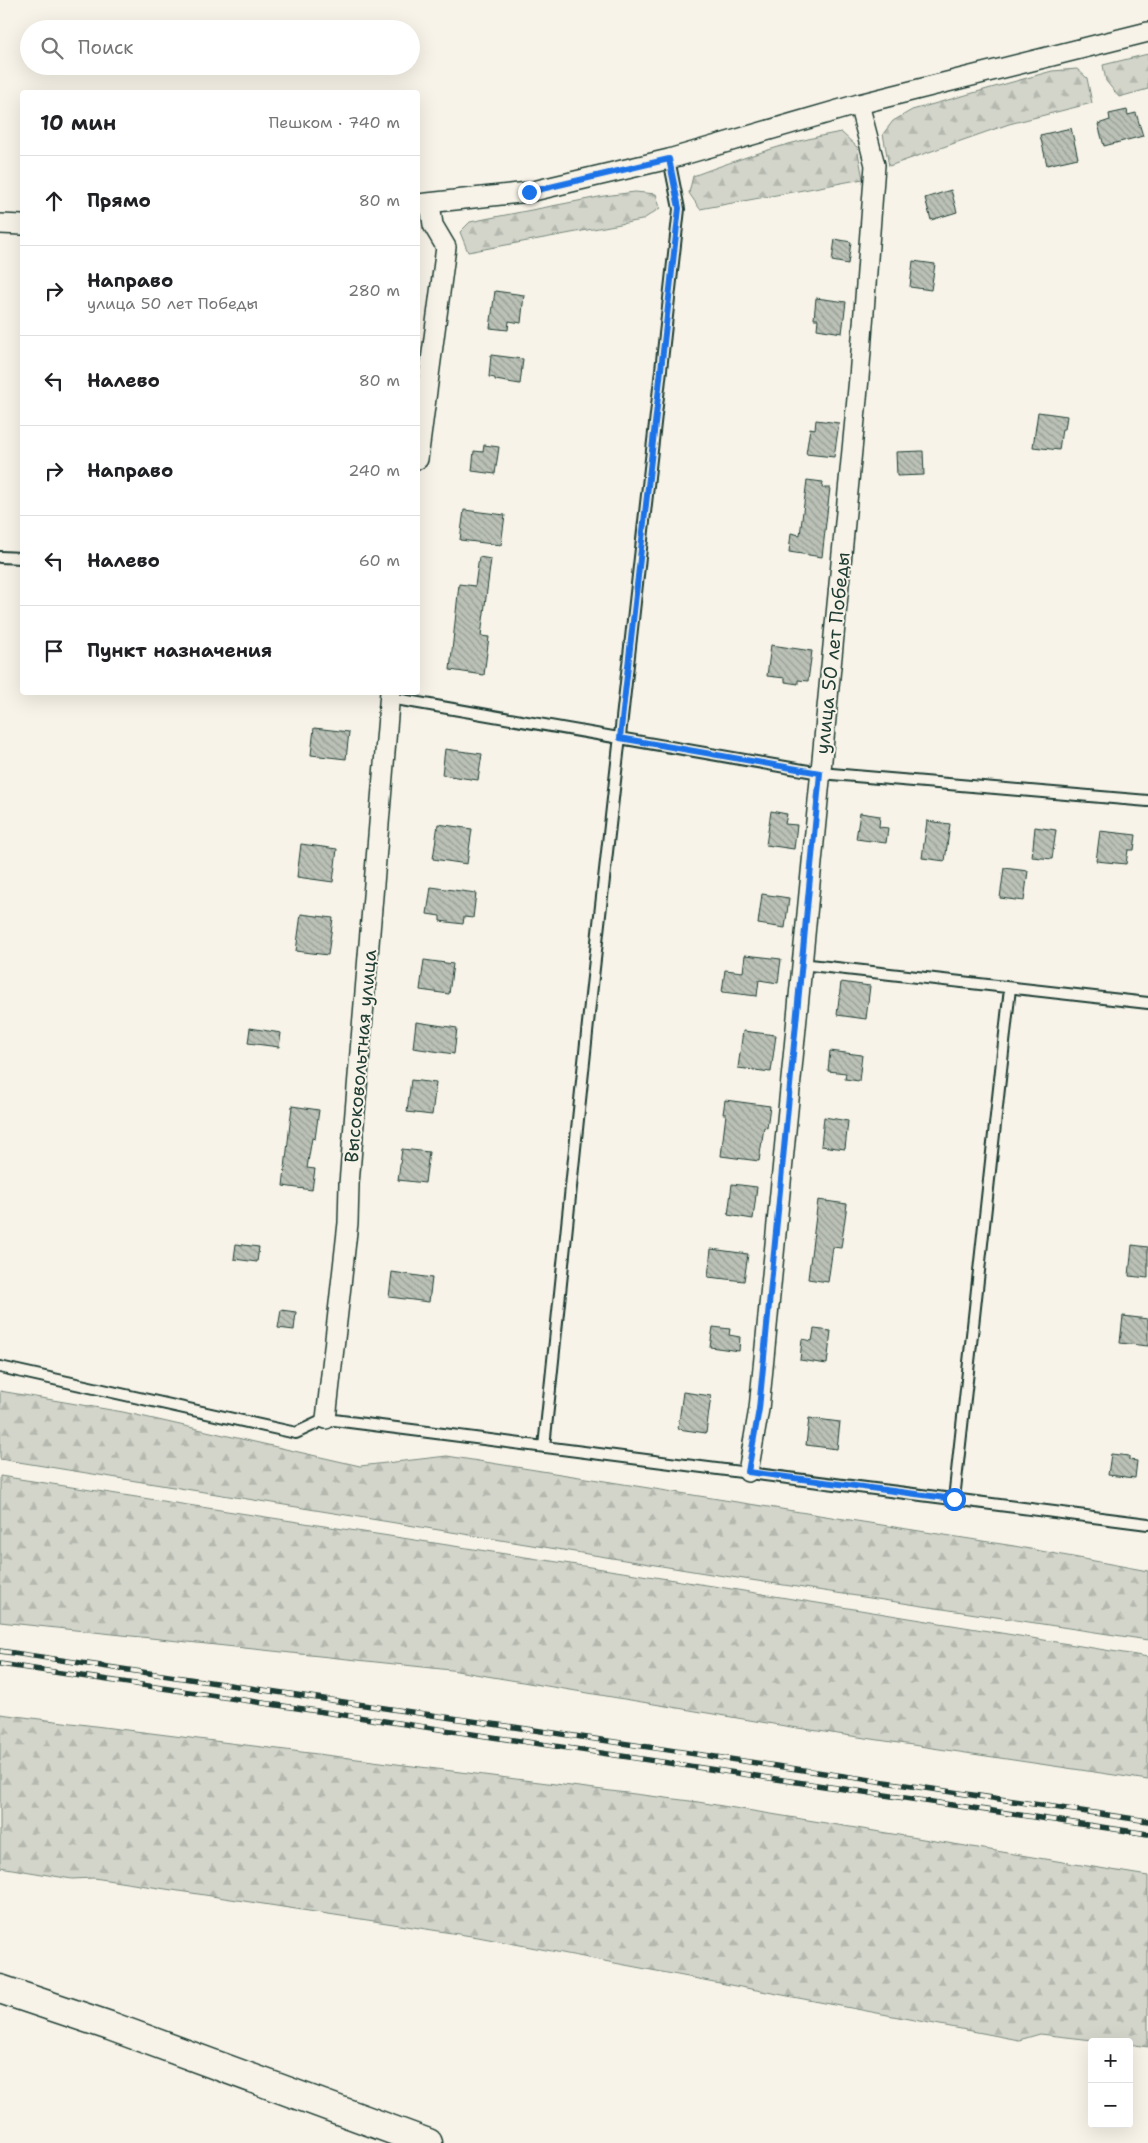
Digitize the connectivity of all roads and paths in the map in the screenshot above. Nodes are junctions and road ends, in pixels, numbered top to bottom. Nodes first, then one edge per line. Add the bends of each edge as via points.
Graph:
1 (1148, 32) edge
2 (859, 104) junction
3 (669, 159) junction
4 (424, 203) edge
5 (0, 224) edge
6 (20, 225) edge
7 (420, 444) edge
8 (0, 557) edge
9 (20, 558) edge
10 (390, 695) edge
11 (620, 738) junction
12 (820, 773) junction
13 (1148, 801) edge
14 (802, 964) junction
15 (1010, 988) junction
16 (1148, 1003) edge
17 (0, 1367) edge
18 (326, 1420) junction
19 (544, 1446) junction
20 (748, 1472) junction
21 (954, 1499) junction
22 (1148, 1524) edge
23 (0, 1989) edge
24 (428, 2143) edge

1 - 2 street
2 - 3 street
2 - 12 street, улица 50 лет Победы via 875,165 859,378
3 - 4 street via 529,192
3 - 11 lane via 679,208
4 - 7 street via 446,247
5 - 6 street
8 - 9 lane
10 - 11 lane
10 - 18 street, Высоковольтная улица via 348,1223
11 - 12 lane
11 - 19 lane
12 - 13 lane
12 - 14 street, улица 50 лет Победы
14 - 15 lane
14 - 20 street, улица 50 лет Победы via 759,1409
15 - 16 lane
15 - 21 lane
17 - 18 lane via 296,1433
18 - 19 lane
19 - 20 lane
20 - 21 lane
21 - 22 lane
23 - 24 main road

